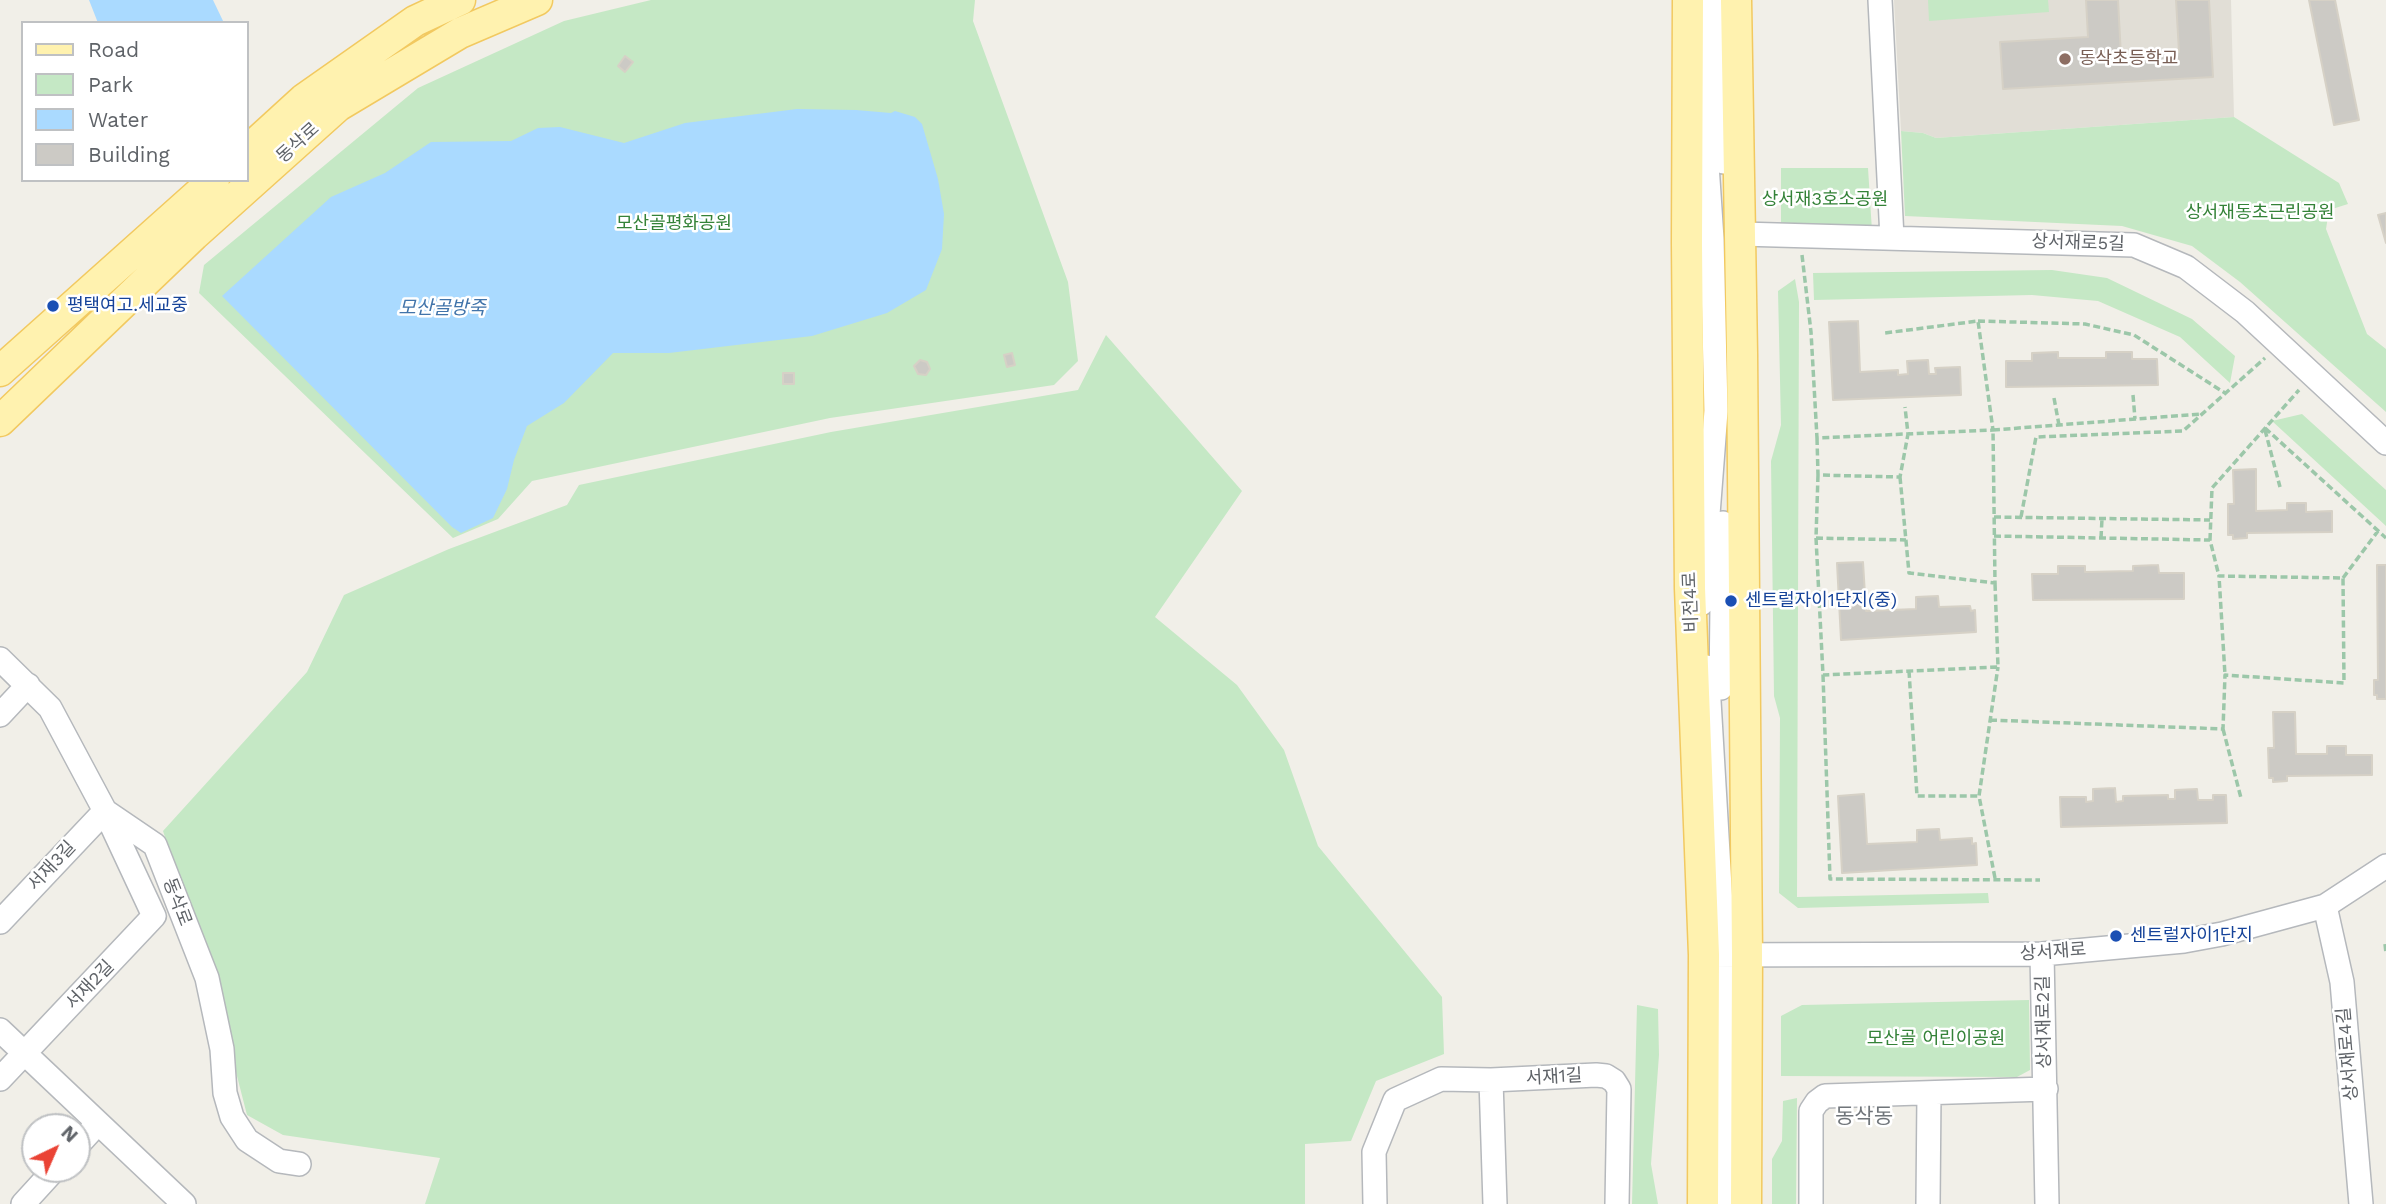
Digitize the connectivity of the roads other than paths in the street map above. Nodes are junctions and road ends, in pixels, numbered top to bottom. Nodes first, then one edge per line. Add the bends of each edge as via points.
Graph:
1 (460, 0) edge
2 (537, 0) edge
3 (1719, 0) edge
4 (1736, 0) edge
5 (1880, 0) edge
6 (1698, 5) edge
7 (248, 150) edge
8 (212, 182) edge
9 (1741, 234) junction
10 (1892, 238) junction
11 (1742, 354) junction
12 (6, 361) edge
13 (0, 421) edge
14 (1729, 424) junction
15 (2386, 443) edge
16 (1703, 594) junction
17 (1693, 646) junction
18 (0, 659) edge
19 (28, 685) junction
20 (0, 715) edge
21 (105, 811) junction
22 (2386, 866) edge
23 (2325, 906) junction
24 (0, 922) edge
25 (2042, 954) junction
26 (1727, 955) junction
27 (0, 1030) edge
28 (24, 1053) junction
29 (0, 1079) edge
30 (1491, 1080) junction
31 (2046, 1089) junction
32 (1929, 1093) junction
33 (98, 1123) junction
34 (91, 1131) edge
35 (299, 1164) dead end
36 (42, 1183) edge
37 (23, 1204) edge
38 (183, 1204) edge
39 (1375, 1204) edge
40 (1495, 1204) edge
41 (1617, 1204) edge
42 (1703, 1204) edge
43 (1724, 1204) edge
44 (1737, 1204) edge
45 (1746, 1204) edge
46 (1811, 1204) edge
47 (1928, 1204) edge
48 (2048, 1204) edge
49 (2361, 1204) edge

1 - 7 main road, 동삭로 via 415,21 304,99
2 - 13 main road, 동삭로 via 460,33 338,106 194,235
3 - 14 street
4 - 9 main road, 비전4로
5 - 10 street
6 - 16 street via 1712,239 1716,411
6 - 17 main road, 비전4로 via 1687,243
8 - 12 main road
9 - 10 street, 상서재로5길
9 - 11 main road, 비전4로
10 - 15 street, 상서재로5길 via 2134,245 2186,267 2245,312
11 - 14 street
11 - 26 main road, 비전4로
14 - 26 street via 1723,505 1721,740 1737,915
16 - 17 street
16 - 26 street
17 - 26 main road, 비전4로
18 - 19 street, 동삭로
19 - 20 street
19 - 21 street, 동삭로 via 50,708
21 - 24 street, 서재3길
21 - 28 street, 서재2길 via 154,916
21 - 35 street, 동삭로 via 155,845 207,978 232,1117 247,1140 279,1161
22 - 23 street, 상서재로
23 - 25 street, 상서재로 via 2185,941
23 - 49 street, 상서재로4길 via 2342,982
25 - 26 street, 상서재로
25 - 31 street, 상서재로2길
26 - 42 main road, 비전4로
26 - 43 street
26 - 44 street
26 - 45 main road, 비전4로
27 - 28 street
28 - 29 street, 서재2길
28 - 33 street
30 - 39 street via 1441,1079 1395,1100 1374,1152
30 - 40 street
30 - 41 street, 서재1길 via 1596,1075 1614,1081 1620,1098
31 - 32 street, 상서재로2길
31 - 48 street, 상서재로2길
32 - 46 street, 상서재로2길 via 1825,1096 1817,1101 1811,1111
32 - 47 street
33 - 34 street
33 - 38 street
36 - 37 street

